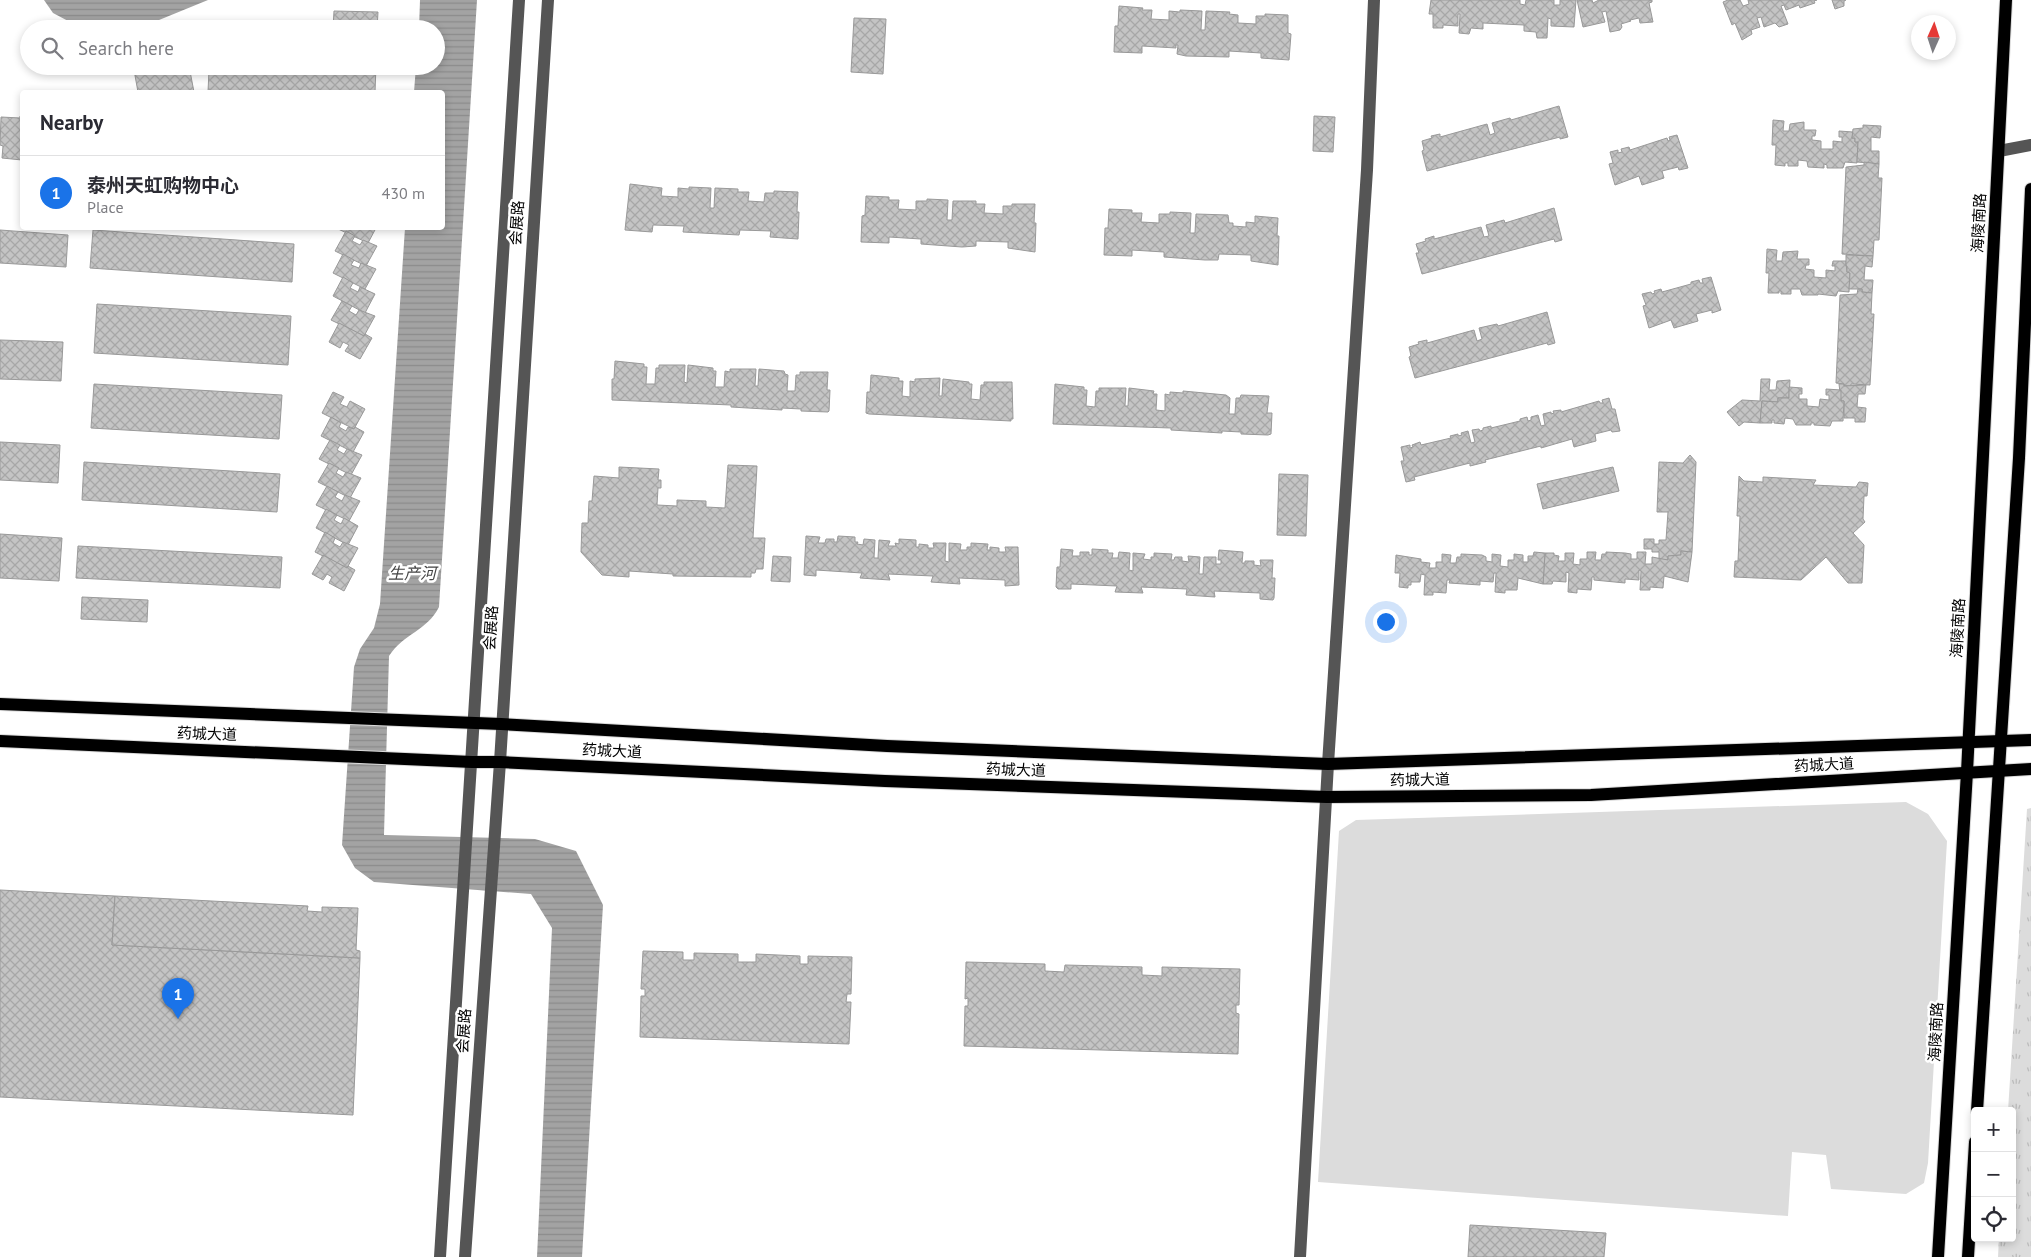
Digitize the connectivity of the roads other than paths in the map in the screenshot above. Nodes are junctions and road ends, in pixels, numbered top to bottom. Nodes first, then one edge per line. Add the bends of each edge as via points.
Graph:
1 (519, 0) edge
2 (548, 0) edge
3 (1374, 0) edge
4 (2006, 0) edge
5 (2031, 145) edge
6 (1999, 151) junction
7 (2031, 189) edge
8 (0, 704) edge
9 (473, 724) junction
10 (501, 724) junction
11 (2031, 740) edge
12 (0, 741) edge
13 (1999, 742) junction
14 (1969, 743) junction
15 (472, 762) junction
16 (500, 762) junction
17 (1328, 764) junction
18 (2031, 769) edge
19 (1967, 772) junction
20 (1997, 772) junction
21 (1327, 797) junction
22 (1977, 1107) edge
23 (1974, 1152) edge
24 (440, 1257) edge
25 (465, 1257) edge
26 (1300, 1257) edge
27 (1938, 1257) edge
28 (1968, 1257) edge

1 - 9 street, 会展路
2 - 10 street, 会展路
3 - 17 street via 1367,170
4 - 6 main road, 海陵南路
5 - 6 street
6 - 14 main road, 海陵南路
7 - 13 main road via 2018,458
8 - 9 main road, 药城大道
9 - 10 main road, 药城大道
9 - 15 street, 会展路
10 - 16 street, 会展路
10 - 17 main road, 药城大道 via 897,746
11 - 13 main road, 药城大道
12 - 15 main road, 药城大道
13 - 14 main road, 药城大道
13 - 20 main road
14 - 17 main road, 药城大道
14 - 19 main road, 海陵南路
15 - 16 main road, 药城大道
15 - 24 street, 会展路
16 - 21 main road, 药城大道 via 885,781
16 - 25 street, 会展路
17 - 21 street
18 - 20 main road, 药城大道
19 - 20 main road, 药城大道
19 - 21 main road, 药城大道 via 1592,794
19 - 27 main road, 海陵南路
20 - 22 main road
21 - 26 street
23 - 28 main road

